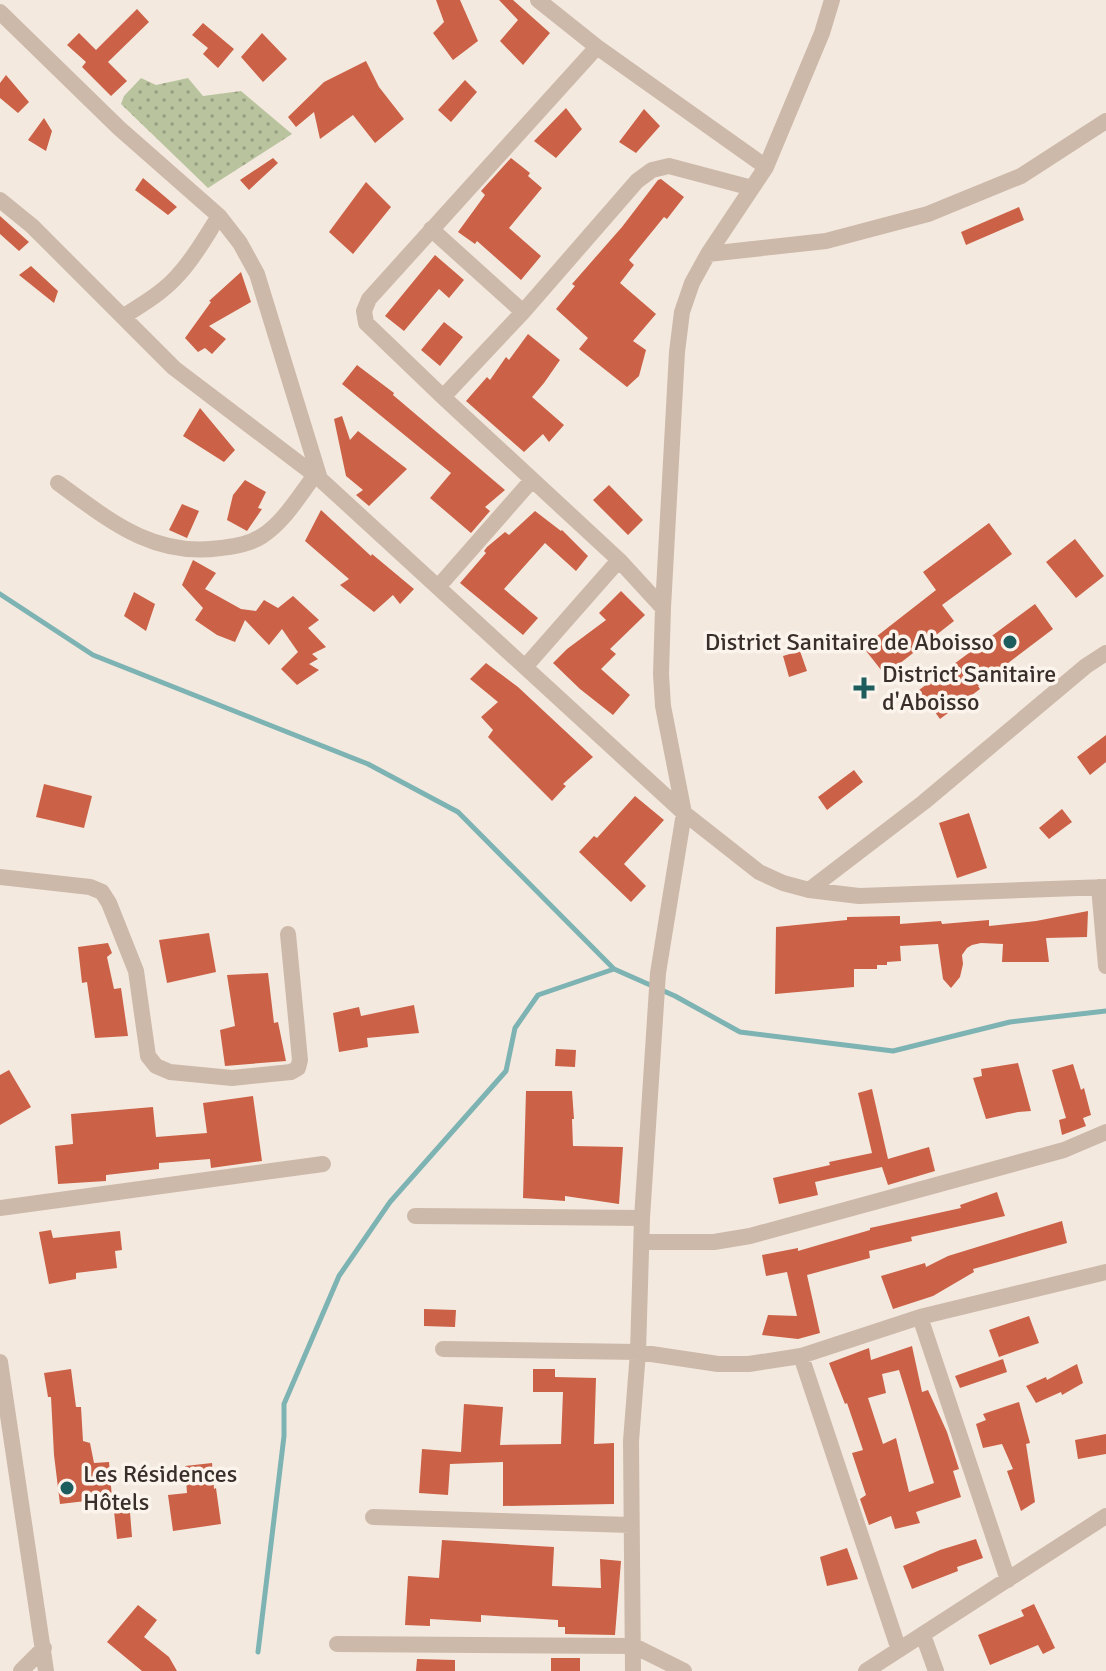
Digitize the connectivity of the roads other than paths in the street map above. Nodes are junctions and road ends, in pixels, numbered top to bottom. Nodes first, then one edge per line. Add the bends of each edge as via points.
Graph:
1 (538, 0) edge
2 (832, 0) edge
3 (0, 12) edge
4 (597, 47) junction
5 (1106, 121) edge
6 (766, 167) junction
7 (752, 188) junction
8 (0, 200) edge
9 (219, 216) junction
10 (431, 229) junction
11 (708, 254) junction
12 (523, 312) junction
13 (123, 317) junction
14 (443, 397) junction
15 (317, 477) junction
16 (532, 480) junction
17 (58, 483) dead end
18 (619, 560) junction
19 (438, 587) junction
20 (663, 608) junction
21 (1106, 653) edge
22 (525, 667) junction
23 (684, 813) junction
24 (0, 877) edge
25 (1102, 887) edge
26 (809, 890) junction
27 (288, 934) dead end
28 (1106, 966) edge
29 (1106, 1132) edge
30 (323, 1164) dead end
31 (0, 1208) edge
32 (415, 1216) dead end
33 (642, 1218) junction
34 (642, 1242) junction
35 (1106, 1272) edge
36 (920, 1317) junction
37 (443, 1349) dead end
38 (638, 1352) junction
39 (801, 1356) junction
40 (0, 1362) edge
41 (1106, 1516) edge
42 (373, 1517) dead end
43 (631, 1525) junction
44 (1008, 1580) junction
45 (923, 1635) junction
46 (337, 1644) dead end
47 (634, 1646) junction
48 (44, 1648) junction
49 (899, 1650) junction
50 (21, 1671) edge
51 (46, 1671) edge
52 (633, 1671) edge
53 (684, 1671) edge
54 (866, 1671) edge
55 (936, 1671) edge

1 - 4 street
2 - 6 street
3 - 9 street
4 - 6 street
4 - 10 street
5 - 11 street via 1021,176 928,214 826,241
6 - 7 street
7 - 11 street
7 - 12 street via 669,166 652,170
8 - 13 street
9 - 13 street via 178,276
9 - 15 street via 257,274
10 - 12 street
10 - 14 street via 364,311 366,323
11 - 20 street via 682,312
12 - 14 street
13 - 15 street via 174,368
14 - 16 street
15 - 17 street via 260,538 203,551 150,542
15 - 19 street
16 - 18 street
16 - 19 street
18 - 20 street
18 - 22 street
19 - 22 street
20 - 23 street via 663,706
21 - 26 street
22 - 23 street
23 - 26 street via 759,872
23 - 33 street via 658,973
24 - 27 street via 102,892 136,971 148,1056 170,1072 232,1078 298,1068
25 - 26 street via 859,896
25 - 28 street
29 - 34 street via 1064,1150 750,1236
30 - 31 street
32 - 33 street
33 - 34 street
34 - 38 street
35 - 36 street
36 - 39 street
36 - 44 street
37 - 38 street
38 - 39 street via 718,1364
38 - 43 street
39 - 49 street
40 - 48 street
41 - 44 street
42 - 43 street
43 - 47 street
44 - 45 street
45 - 49 street
45 - 55 street
46 - 47 street
47 - 52 street
47 - 53 street
48 - 50 street
48 - 51 street
49 - 54 street

